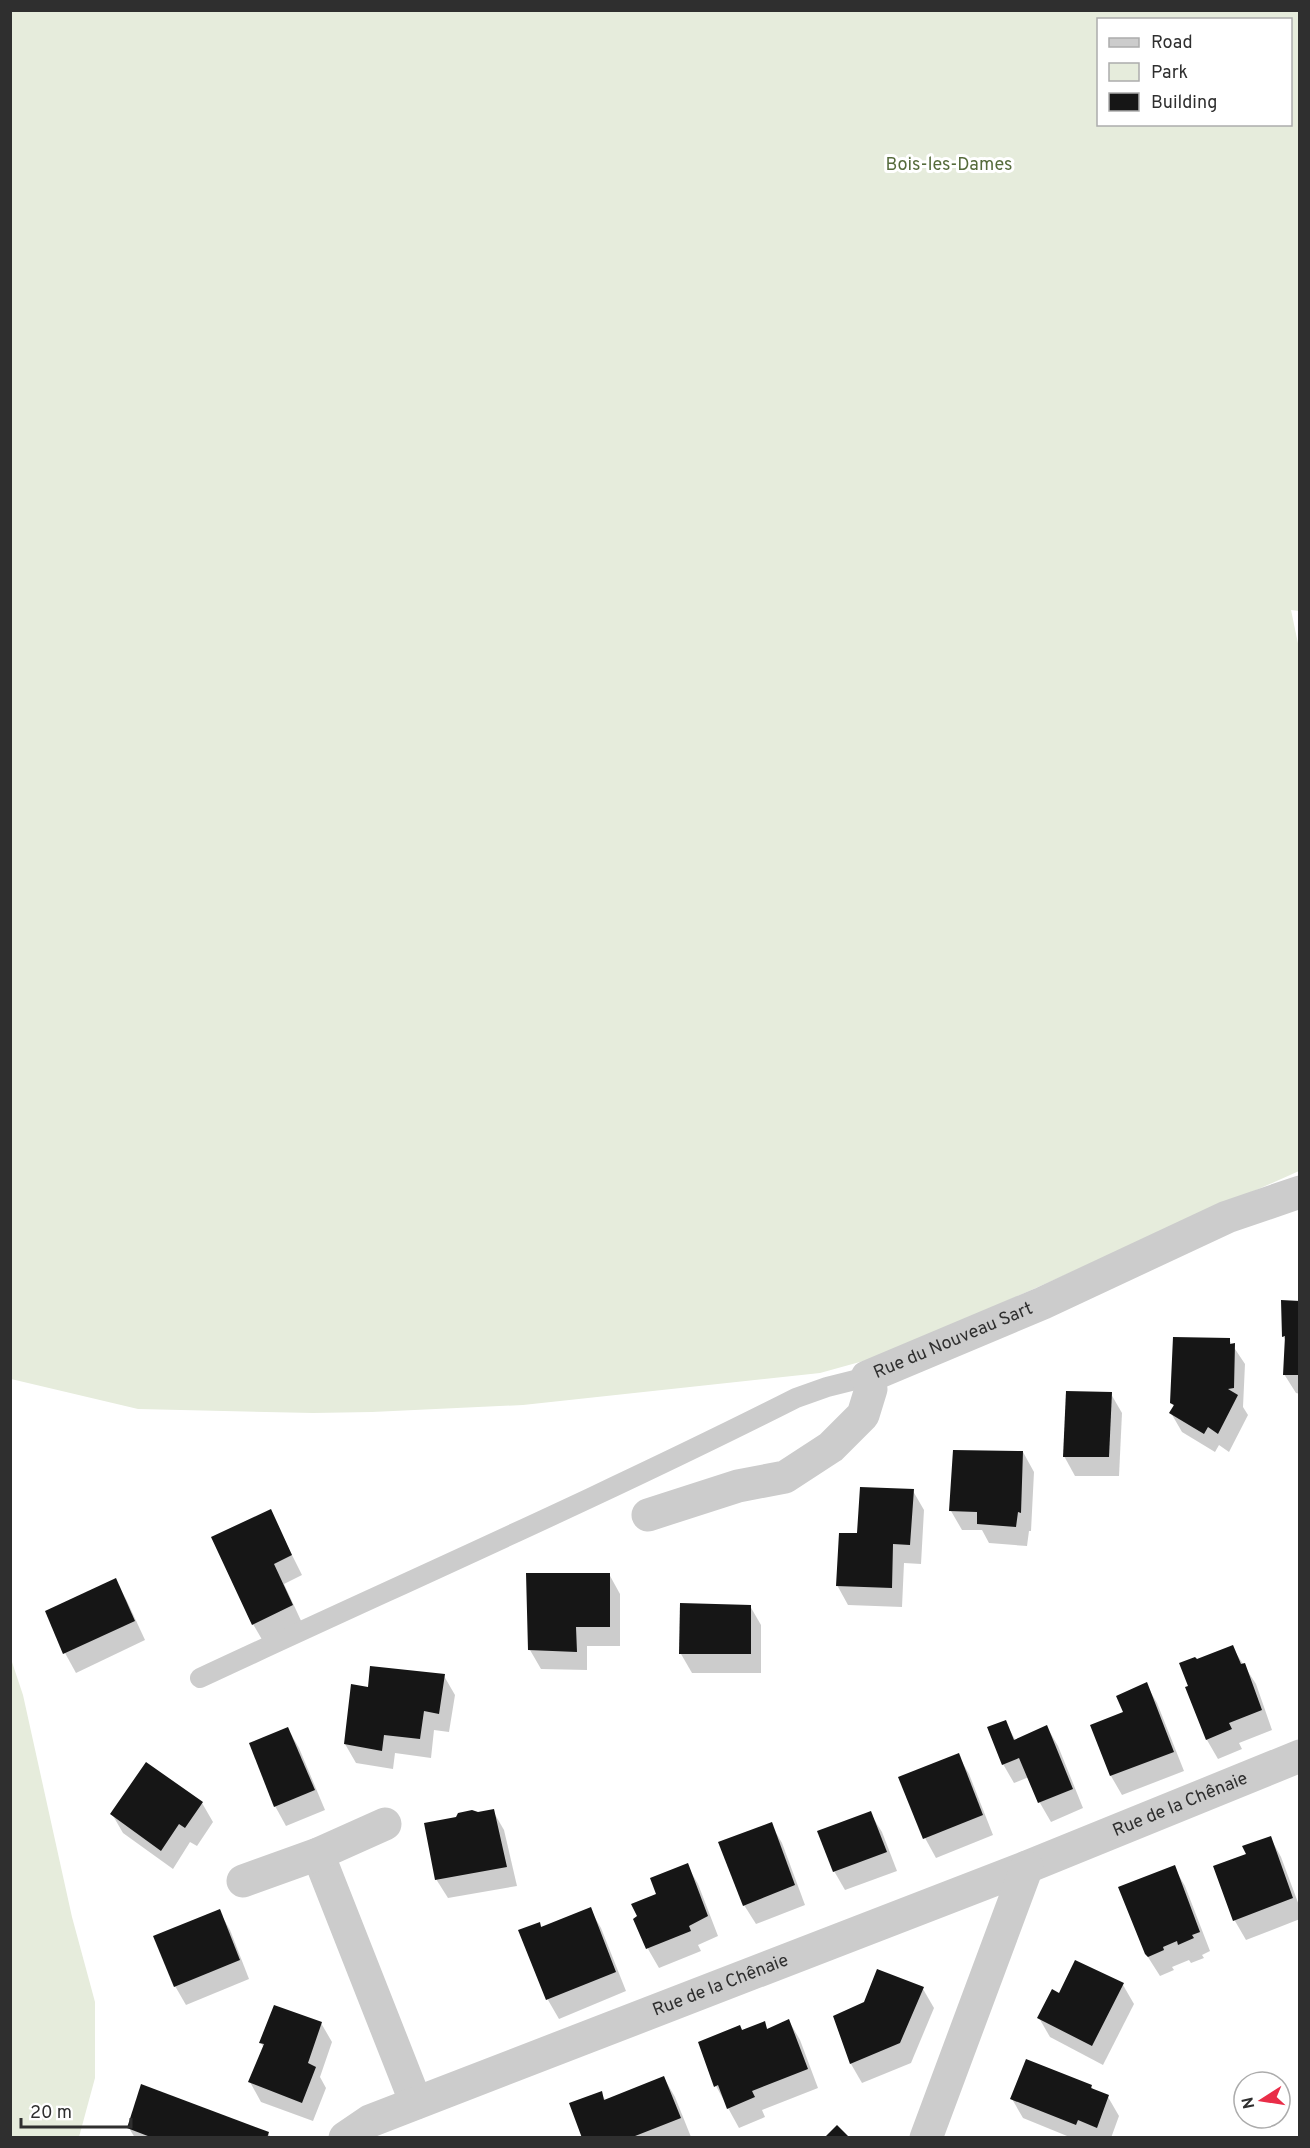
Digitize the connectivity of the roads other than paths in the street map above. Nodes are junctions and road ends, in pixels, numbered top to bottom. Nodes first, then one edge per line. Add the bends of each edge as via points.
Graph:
1 (1299, 1192) edge
2 (867, 1377) junction
3 (648, 1515) dead end
4 (200, 1678) dead end
5 (1299, 1756) edge
6 (385, 1824) dead end
7 (318, 1854) junction
8 (1028, 1867) junction
9 (243, 1881) dead end
10 (416, 2103) junction
11 (345, 2138) edge
12 (926, 2138) edge

1 - 2 street, Rue du Nouveau Sart via 1227,1217 1043,1304
2 - 3 street, Rue du Nouveau Sart via 871,1389 862,1414 831,1447 785,1477 738,1486
2 - 4 lane via 796,1398 539,1523
5 - 8 street, Rue de la Chênaie
6 - 7 street
7 - 9 street
7 - 10 street
8 - 10 street, Rue de la Chênaie
8 - 12 street
10 - 11 street, Rue de la Chênaie via 370,2121

